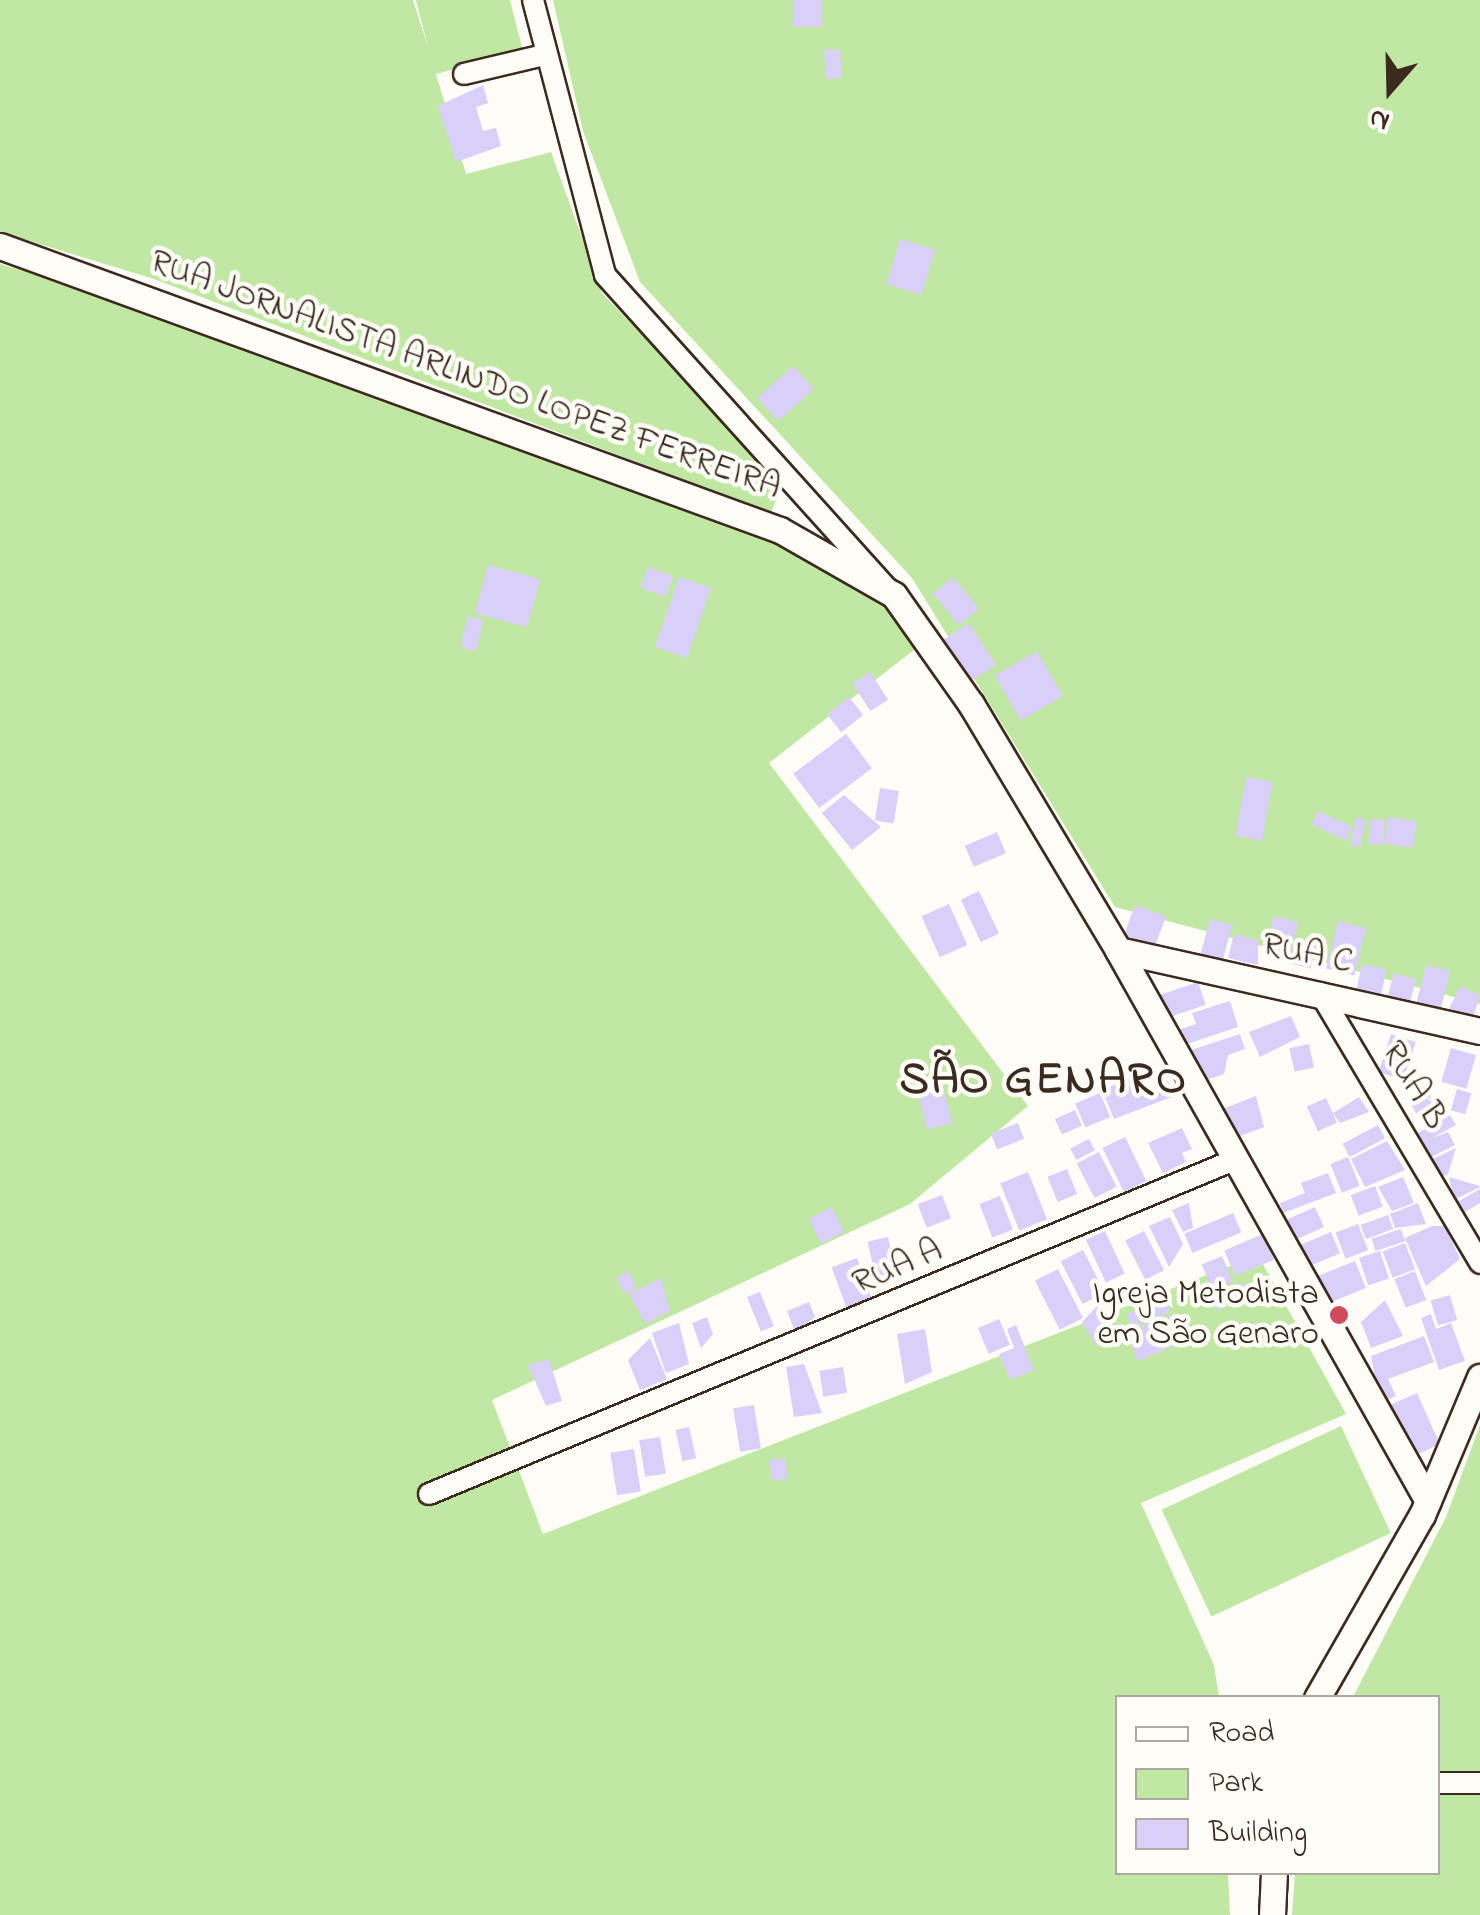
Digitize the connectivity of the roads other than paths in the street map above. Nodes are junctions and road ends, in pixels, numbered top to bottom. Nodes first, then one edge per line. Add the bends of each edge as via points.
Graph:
1 (533, 0) edge
2 (544, 55) junction
3 (464, 74) dead end
4 (0, 246) edge
5 (894, 595) junction
6 (1118, 950) junction
7 (1320, 993) junction
8 (1480, 1032) edge
9 (1234, 1160) junction
10 (1480, 1263) edge
11 (1480, 1377) edge
12 (428, 1494) dead end
13 (1428, 1501) junction
14 (1320, 1695) edge
15 (1440, 1782) edge
16 (1480, 1783) edge
17 (1274, 1875) edge
18 (1272, 1915) edge

1 - 2 street
2 - 3 street
2 - 5 street via 592,244 620,298 767,446
4 - 5 street, RUA JORNALISTA ARLINDO LOPEZ FERREIRA via 780,530
5 - 6 street via 971,704
6 - 7 street, RUA C
6 - 9 street
7 - 8 street, RUA C
7 - 10 street, RUA B
9 - 12 street, RUA A
9 - 13 street
11 - 13 street
13 - 14 street
15 - 16 street
17 - 18 street

